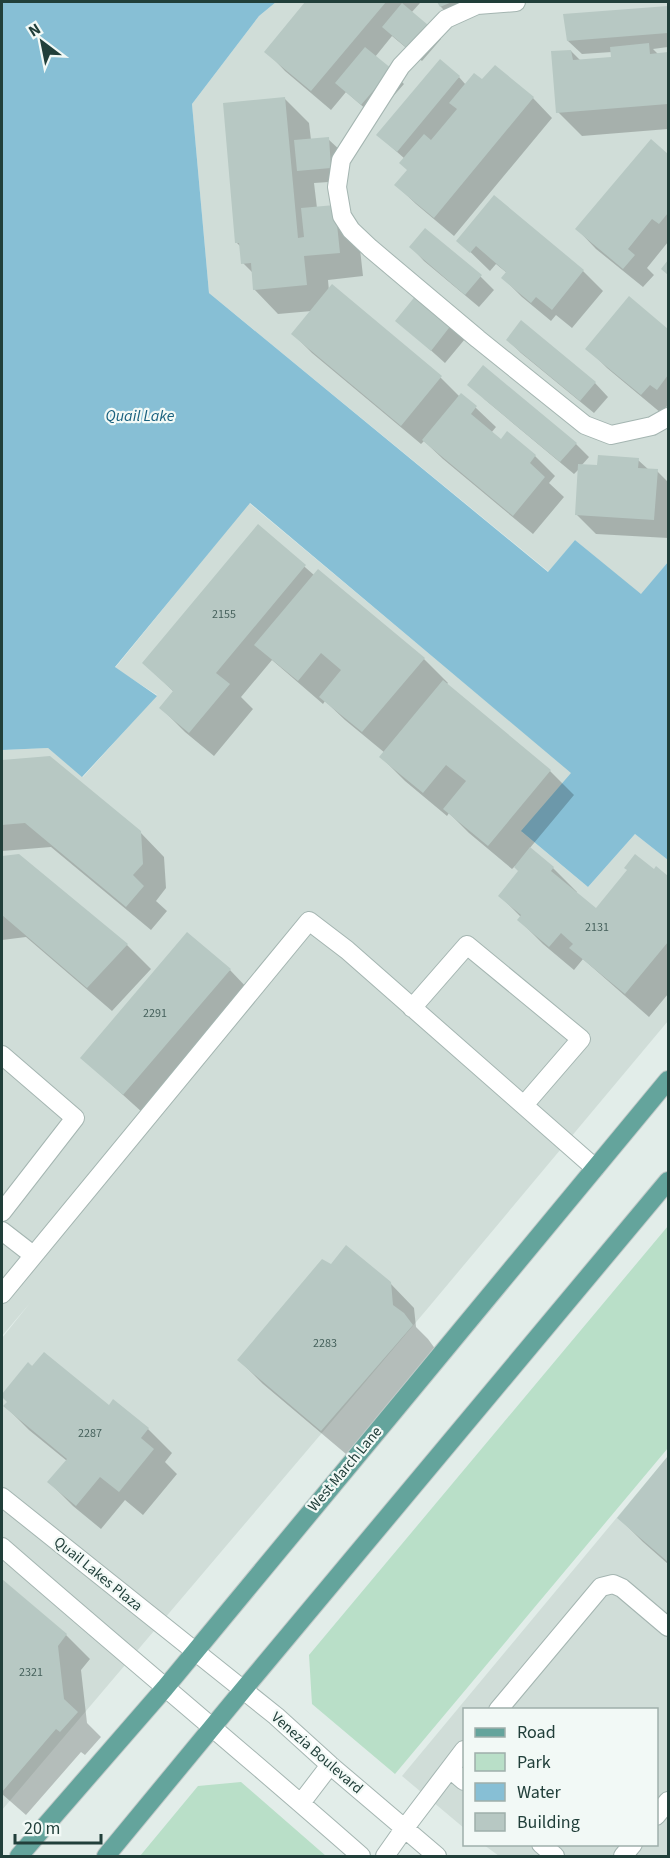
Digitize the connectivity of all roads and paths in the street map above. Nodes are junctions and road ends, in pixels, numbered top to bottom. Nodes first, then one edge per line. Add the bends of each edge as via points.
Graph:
1 (516, 2) edge
2 (669, 417) edge
3 (412, 1008) junction
4 (2, 1055) edge
5 (669, 1080) edge
6 (524, 1105) junction
7 (595, 1168) junction
8 (669, 1181) edge
9 (2, 1212) edge
10 (2, 1231) edge
11 (33, 1255) junction
12 (2, 1294) edge
13 (2, 1497) edge
14 (2, 1547) edge
15 (669, 1627) edge
16 (195, 1651) junction
17 (165, 1688) junction
18 (243, 1690) junction
19 (500, 1708) edge
20 (213, 1727) junction
21 (463, 1753) edge
22 (330, 1765) junction
23 (450, 1769) junction
24 (463, 1779) edge
25 (669, 1801) edge
26 (301, 1803) junction
27 (658, 1815) edge
28 (404, 1829) junction
29 (542, 1846) edge
30 (19, 1857) edge
31 (106, 1857) edge
32 (361, 1857) edge
33 (385, 1857) edge
34 (437, 1857) edge
35 (555, 1857) edge

1 - 2 street via 477,5 446,19 401,66 341,160 338,187 342,216 370,248 585,425 611,435 652,426
3 - 6 street
3 - 6 street via 467,945 581,1039
3 - 11 street via 309,921
4 - 9 street via 75,1118
5 - 7 main road, West March Lane
6 - 7 street
7 - 16 main road, West March Lane
8 - 18 main road
10 - 11 street
11 - 12 street
13 - 16 street, Quail Lakes Plaza
14 - 17 street
15 - 19 street via 622,1588 613,1584 601,1587
16 - 17 main road, West March Lane
16 - 18 street, Venezia Boulevard
17 - 20 street
17 - 30 main road, West March Lane
18 - 20 main road
18 - 22 street, Venezia Boulevard
20 - 26 street
20 - 31 main road
21 - 23 street
22 - 26 street
22 - 28 street, Venezia Boulevard
23 - 24 street
23 - 28 street
25 - 27 street
26 - 32 street
28 - 33 street
28 - 34 street, Venezia Boulevard
29 - 35 street

